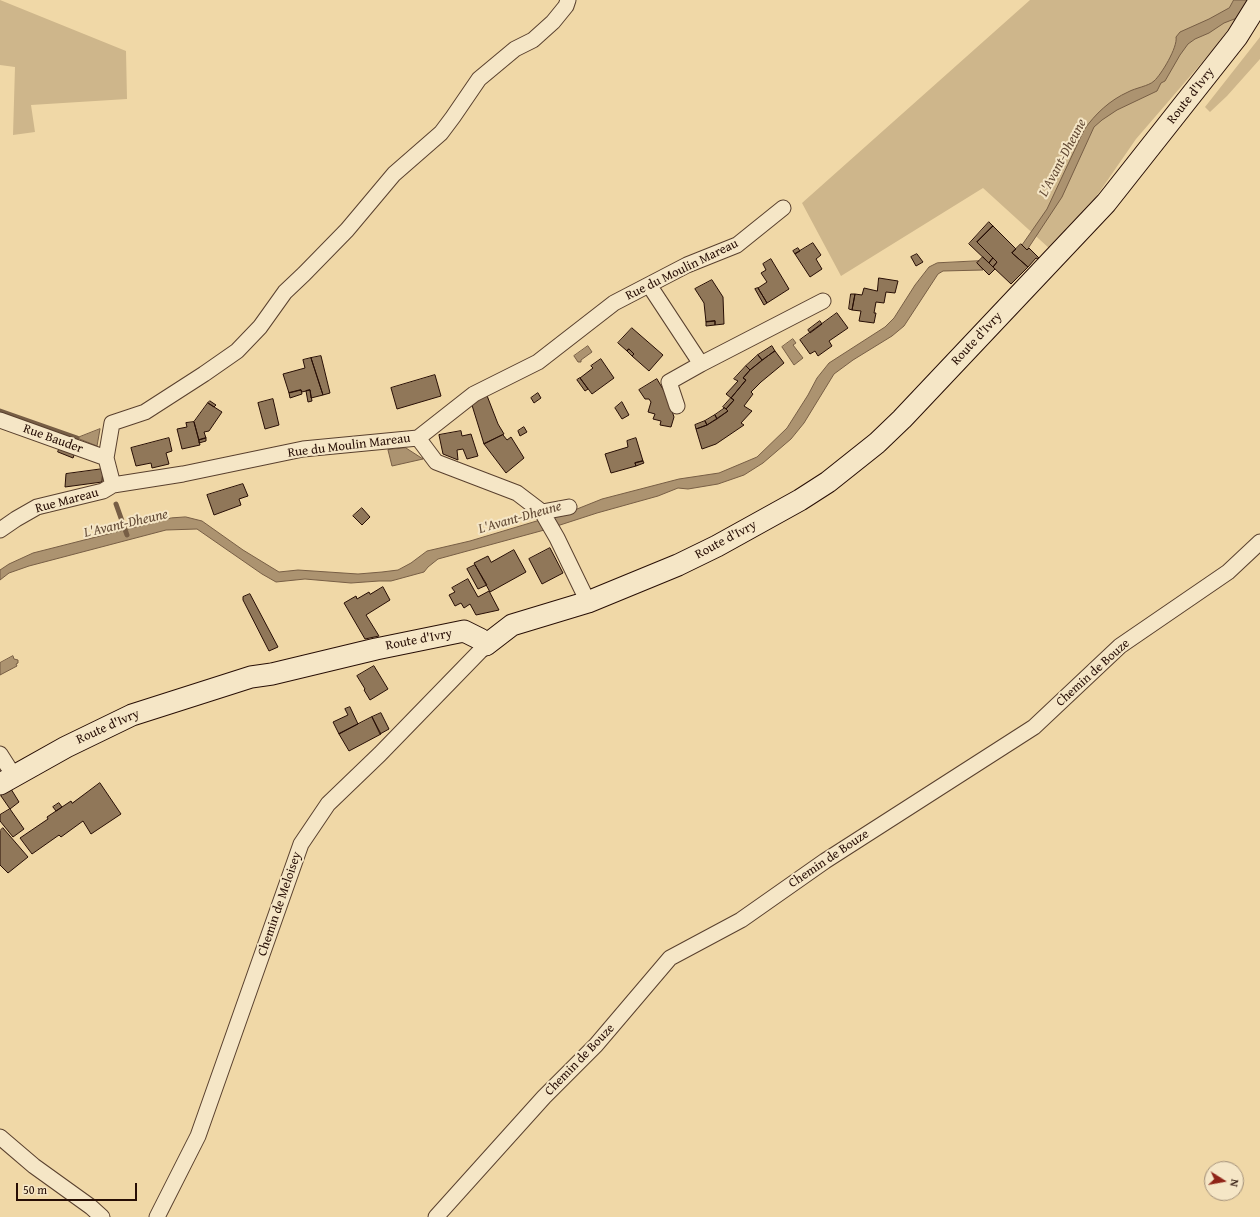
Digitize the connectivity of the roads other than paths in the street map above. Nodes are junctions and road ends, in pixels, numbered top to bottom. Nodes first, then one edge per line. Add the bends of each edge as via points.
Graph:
1 (568, 0) edge
2 (1260, 0) edge
3 (784, 208) dead end
4 (649, 285) junction
5 (823, 300) dead end
6 (701, 364) junction
7 (677, 406) dead end
8 (0, 420) edge
9 (418, 438) junction
10 (106, 458) junction
11 (113, 486) junction
12 (569, 507) dead end
13 (547, 520) junction
14 (0, 530) edge
15 (1260, 542) edge
16 (588, 602) junction
17 (486, 645) junction
18 (0, 754) edge
19 (7, 780) edge
20 (0, 1137) edge
21 (102, 1217) edge
22 (157, 1217) edge
23 (436, 1217) edge

1 - 10 street via 553,22 533,40 515,50 479,79 441,133 394,174 347,230 285,292 260,327 237,351 145,412 112,423
2 - 16 main road, Route d'Ivry via 1237,36 1106,203 877,442 828,482 717,546
3 - 4 street, Rue du Moulin Mareau via 737,245 687,265
4 - 6 street
4 - 9 street, Rue du Moulin Mareau via 614,303 538,362 474,394
5 - 6 street
6 - 7 street via 669,382
8 - 10 street, Rue Bauder
9 - 11 street, Rue du Moulin Mareau via 303,449
9 - 13 street via 436,462 517,493
10 - 11 street
11 - 14 street, Rue Mareau via 103,492 37,508
12 - 13 street
13 - 16 street
15 - 23 street, Chemin de Bouze via 1228,572 1120,646 1034,727 825,861 741,920 670,958 596,1045 544,1097
16 - 17 main road, Route d'Ivry via 512,625
17 - 19 main road, Route d'Ivry via 464,631 251,677 132,715 66,746
17 - 22 street, Chemin de Meloisey via 328,804 301,844 198,1136
18 - 19 street
20 - 21 street

